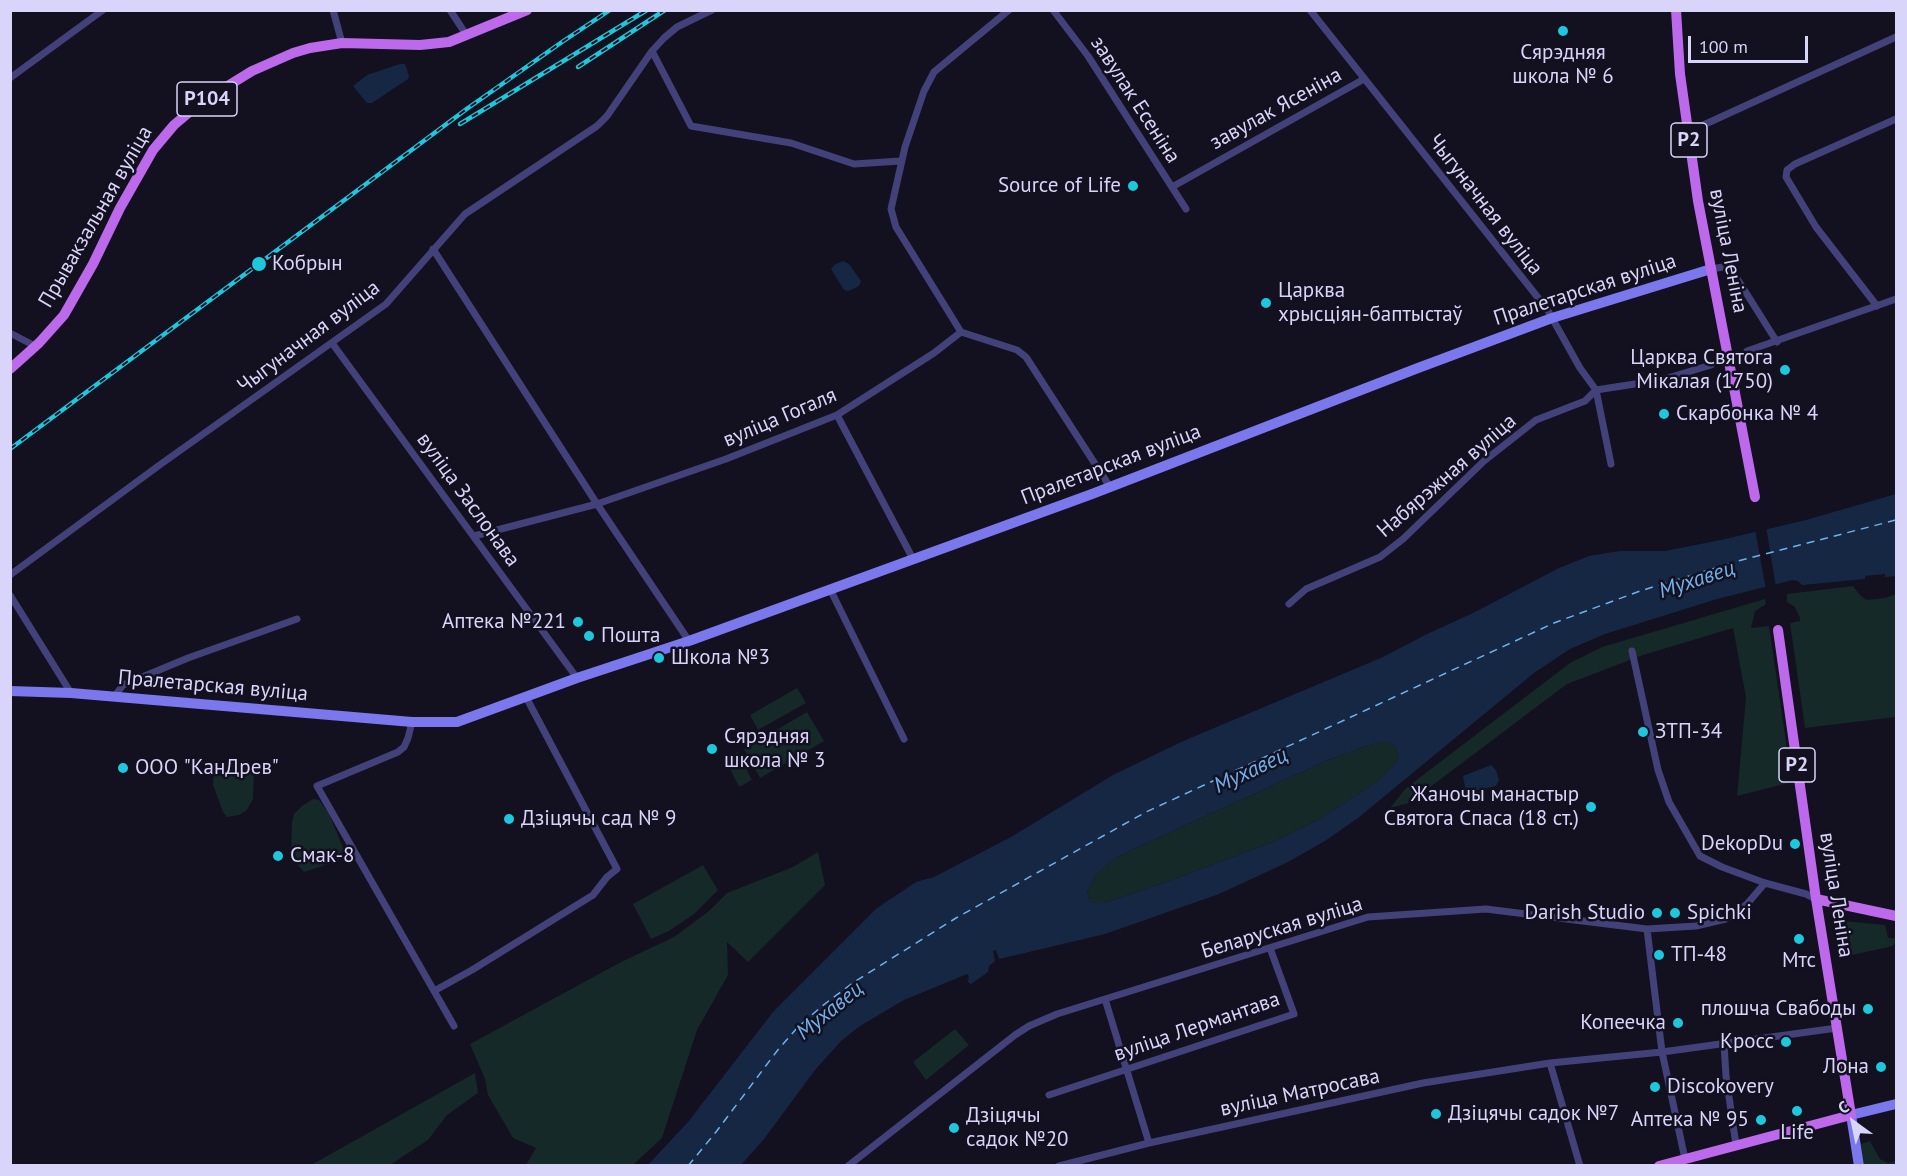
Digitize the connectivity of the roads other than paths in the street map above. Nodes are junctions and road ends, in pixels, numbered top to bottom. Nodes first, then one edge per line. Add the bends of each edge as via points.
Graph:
1 (103, 10) edge
2 (333, 10) edge
3 (450, 10) edge
4 (527, 10) edge
5 (712, 10) edge
6 (1009, 10) edge
7 (1053, 10) edge
8 (1310, 10) edge
9 (1677, 10) edge
10 (467, 36) junction
11 (1896, 37) edge
12 (342, 43) junction
13 (652, 51) junction
14 (10, 78) edge
15 (1364, 79) junction
16 (1896, 119) edge
17 (1688, 132) junction
18 (901, 161) junction
19 (1172, 187) junction
20 (1186, 209) dead end
21 (433, 249) junction
22 (1711, 269) junction
23 (1896, 299) edge
24 (1877, 306) junction
25 (1552, 318) junction
26 (961, 332) junction
27 (10, 333) edge
28 (1777, 342) junction
29 (332, 343) junction
30 (35, 346) junction
31 (1747, 351) dead end
32 (1711, 364) dead end
33 (10, 369) edge
34 (1596, 390) junction
35 (837, 415) junction
36 (1611, 464) dead end
37 (1110, 487) junction
38 (1755, 497) dead end
39 (597, 504) junction
40 (474, 536) junction
41 (913, 559) junction
42 (10, 575) edge
43 (830, 589) junction
44 (10, 594) edge
45 (1289, 604) dead end
46 (297, 619) dead end
47 (1778, 630) dead end
48 (689, 641) junction
49 (1632, 651) dead end
50 (576, 678) junction
51 (10, 691) edge
52 (71, 693) junction
53 (114, 697) junction
54 (526, 697) junction
55 (412, 722) junction
56 (904, 739) dead end
57 (1765, 883) junction
58 (1816, 899) junction
59 (1896, 916) edge
60 (1647, 929) junction
61 (1270, 948) junction
62 (434, 991) junction
63 (1105, 999) junction
64 (454, 1026) dead end
65 (1837, 1028) junction
66 (1724, 1044) junction
67 (1662, 1052) junction
68 (1550, 1063) junction
69 (1127, 1069) junction
70 (1048, 1095) dead end
71 (1896, 1104) edge
72 (1851, 1115) junction
73 (1149, 1143) junction
74 (1736, 1145) junction
75 (1685, 1158) junction
76 (848, 1166) edge
77 (1059, 1166) edge
78 (1580, 1166) edge
79 (1659, 1166) edge
80 (1859, 1166) edge

1 - 14 street
2 - 12 street
3 - 10 street
4 - 10 main road, Прывакзальная вуліца / Р104
5 - 13 street, Чыгуначная вуліца via 677,27
6 - 18 street via 934,72
7 - 19 street, завулак Есеніна via 1088,56
8 - 15 street, Чыгуначная вуліца
9 - 17 main road, вуліца Леніна / Р2
10 - 12 main road, Прывакзальная вуліца / Р104 via 420,45
11 - 17 street
12 - 30 main road, Прывакзальная вуліца / Р104 via 293,53 252,71 216,92 174,125 153,150 64,315
13 - 18 street via 691,126 790,143 854,164
13 - 21 street, Чыгуначная вуліца via 597,126 465,214
15 - 19 street, завулак Ясеніна
15 - 25 street, Чыгуначная вуліца
16 - 24 street via 1795,164 1787,170 1786,177 1816,227
17 - 22 main road, вуліца Леніна / Р2
18 - 26 street via 891,209 896,227
19 - 20 street, завулак Есеніна
21 - 29 street, Чыгуначная вуліца via 386,304
21 - 39 street
22 - 25 main road, Пралетарская вуліца
22 - 28 street via 1723,267 1734,272
22 - 38 main road, вуліца Леніна / Р2
23 - 24 street
24 - 28 street
25 - 34 street, Чыгуначная вуліца
25 - 37 main road, Пралетарская вуліца
26 - 35 street, вуліца Гогаля
26 - 37 street via 1017,350 1026,357
27 - 30 street
28 - 31 street
29 - 40 street, вуліца Заслонава
29 - 42 street, Чыгуначная вуліца
30 - 33 main road, Прывакзальная вуліца / Р104
32 - 34 street via 1661,380
34 - 36 street
34 - 45 street, Набярэжная вуліца via 1585,401 1536,420 1484,461 1380,556 1306,589
35 - 39 street, вуліца Гогаля
35 - 41 street
37 - 41 main road, Пралетарская вуліца
39 - 40 street, вуліца Гогаля
39 - 48 street
40 - 50 street, вуліца Заслонава
41 - 43 main road, Пралетарская вуліца
43 - 48 main road, Пралетарская вуліца
43 - 56 street
44 - 52 street
46 - 53 street via 123,685
47 - 58 main road, вуліца Леніна / Р2
48 - 50 main road, Пралетарская вуліца
49 - 57 street via 1658,771 1669,802 1700,856
50 - 54 main road, Пралетарская вуліца
51 - 52 main road, Пралетарская вуліца
52 - 53 main road, Пралетарская вуліца
53 - 55 main road, Пралетарская вуліца
54 - 55 main road, Пралетарская вуліца via 457,722
54 - 62 street via 617,868 593,895
55 - 62 street via 404,747 398,752 317,786
57 - 58 street
57 - 60 street, Беларуская вуліца via 1747,904 1726,919 1696,926
58 - 59 main road
58 - 65 main road, вуліца Леніна / Р2
60 - 61 street, Беларуская вуліца via 1486,909 1368,917
60 - 67 street
61 - 63 street, Беларуская вуліца
61 - 69 street, вуліца Лермантава via 1294,1014
62 - 64 street
63 - 69 street
63 - 76 street, Беларуская вуліца via 1057,1014 1015,1035
65 - 66 street, вуліца Матросава
65 - 72 main road, вуліца Леніна / Р2
66 - 67 street, вуліца Матросава
66 - 74 street
67 - 68 street, вуліца Матросава
67 - 75 street
68 - 73 street, вуліца Матросава via 1422,1083
68 - 78 street
69 - 70 street, вуліца Лермантава
69 - 73 street
71 - 72 main road
72 - 74 main road
72 - 80 main road, вуліца Леніна
73 - 77 street, вуліца Матросава
74 - 75 main road
75 - 79 main road

